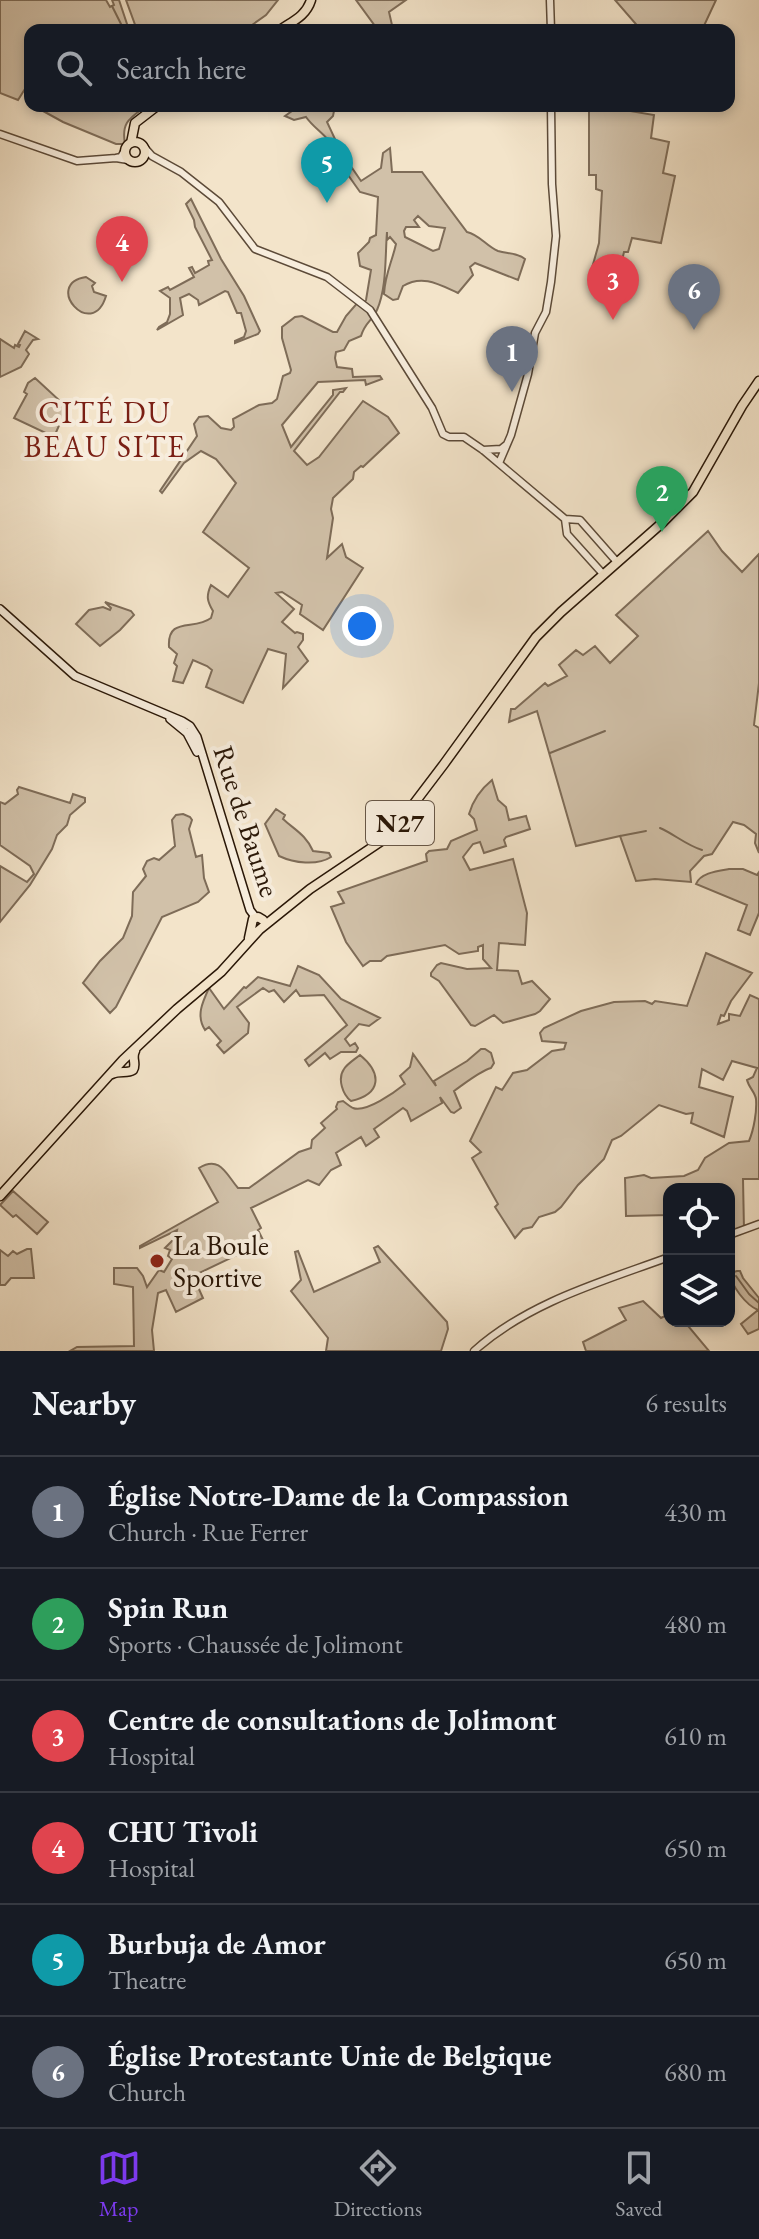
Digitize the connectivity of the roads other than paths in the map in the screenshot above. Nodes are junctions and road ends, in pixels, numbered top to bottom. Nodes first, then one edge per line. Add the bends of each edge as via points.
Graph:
1 (311, 0) edge
2 (550, 0) edge
3 (290, 24) edge
4 (551, 24) edge
5 (149, 112) edge
6 (156, 112) edge
7 (551, 112) edge
8 (144, 116) junction
9 (0, 134) edge
10 (133, 146) junction
11 (144, 158) junction
12 (160, 160) junction
13 (759, 381) edge
14 (509, 442) junction
15 (483, 450) junction
16 (499, 463) junction
17 (565, 519) junction
18 (617, 562) junction
19 (603, 574) junction
20 (0, 612) edge
21 (257, 924) junction
22 (0, 1196) edge
23 (759, 1224) edge
24 (735, 1233) edge
25 (663, 1259) edge
26 (474, 1351) edge

1 - 3 main road
2 - 4 street
5 - 8 main road
6 - 8 main road
7 - 14 street via 556,236 546,312 535,333
8 - 10 main road via 135,123
9 - 10 street via 84,162 121,157
10 - 11 main road via 146,152
10 - 11 main road via 137,163
10 - 12 street
11 - 12 street
12 - 15 street via 219,202 255,249 327,277 363,304 432,408 441,432 464,437
13 - 18 main road, N27 via 693,492
14 - 15 street via 501,449
14 - 16 street
15 - 16 street
16 - 17 street
17 - 18 street via 580,520
17 - 19 street via 567,534
18 - 19 main road, N27
19 - 21 main road, N27 via 536,637 397,826
20 - 21 main road, Rue de Baume via 75,676 190,726
21 - 22 main road, N27 via 246,945 136,1049
23 - 24 street
25 - 26 street via 549,1302

